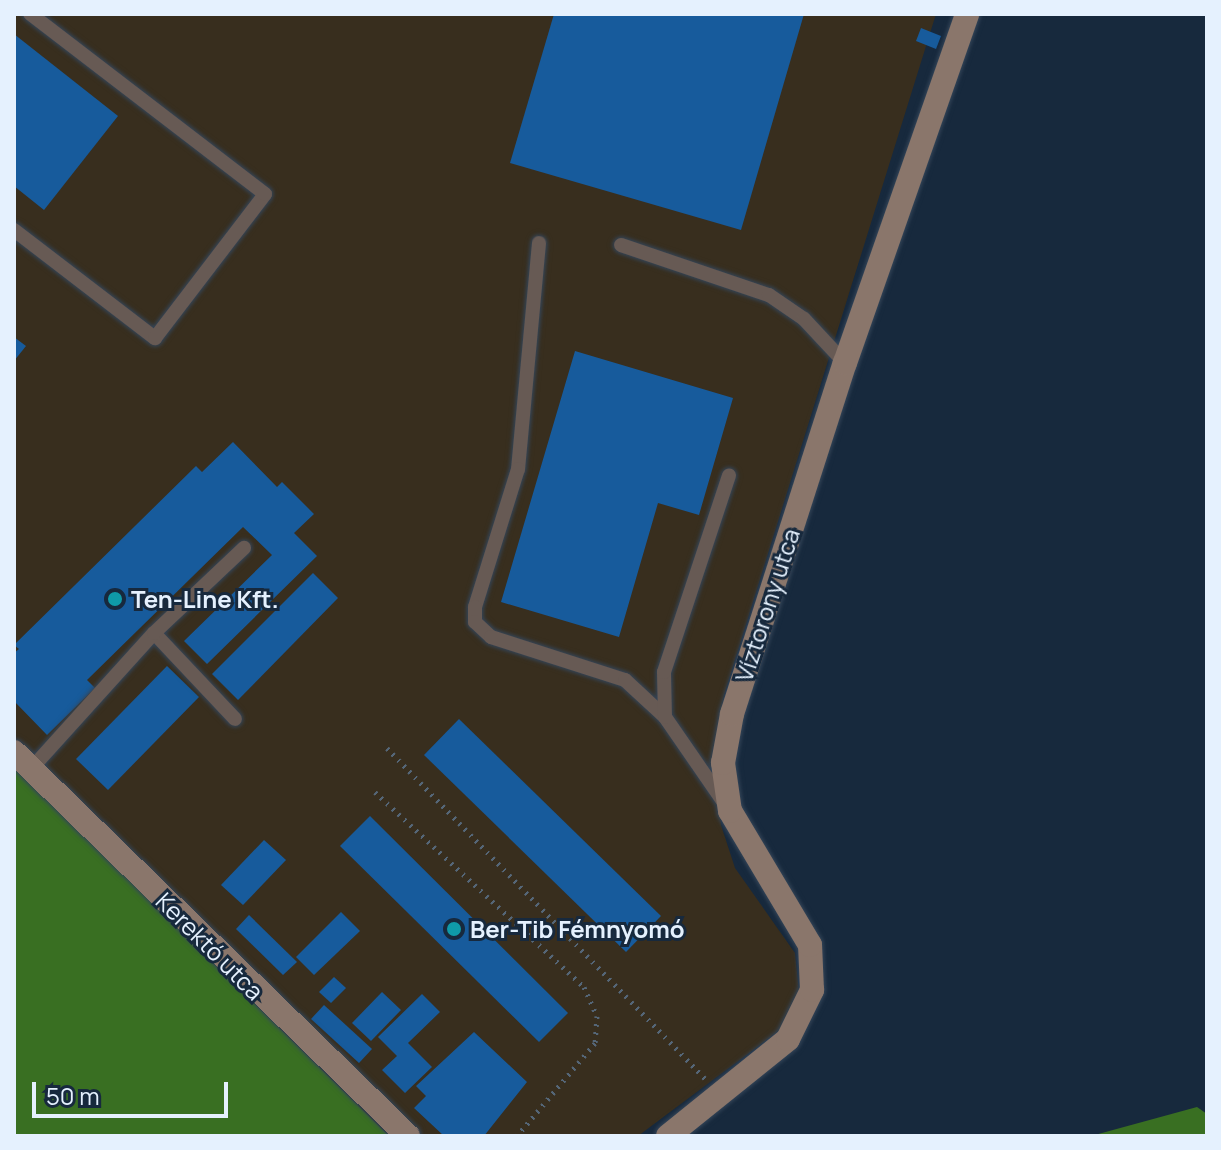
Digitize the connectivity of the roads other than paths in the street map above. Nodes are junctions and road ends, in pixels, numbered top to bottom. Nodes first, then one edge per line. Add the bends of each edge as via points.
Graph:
1 (30, 14) edge
2 (967, 14) edge
3 (14, 230) edge
4 (539, 243) dead end
5 (621, 245) dead end
6 (845, 363) junction
7 (729, 475) dead end
8 (244, 548) dead end
9 (154, 633) junction
10 (665, 717) junction
11 (235, 719) dead end
12 (19, 759) edge
13 (730, 811) junction
14 (408, 1136) edge
15 (668, 1136) edge

1 - 3 lane via 265,194 155,338
2 - 6 street, Víztorony utca
4 - 10 lane via 518,469 475,607 475,622 491,637 625,680
5 - 6 lane via 769,295 804,319
6 - 13 street, Víztorony utca via 732,714 723,763
7 - 10 lane via 664,672
8 - 9 lane
9 - 11 lane
9 - 12 lane
10 - 13 lane
12 - 14 street, Kerektó utca
13 - 15 street, Víztorony utca via 810,945 814,969 803,1015 788,1039

